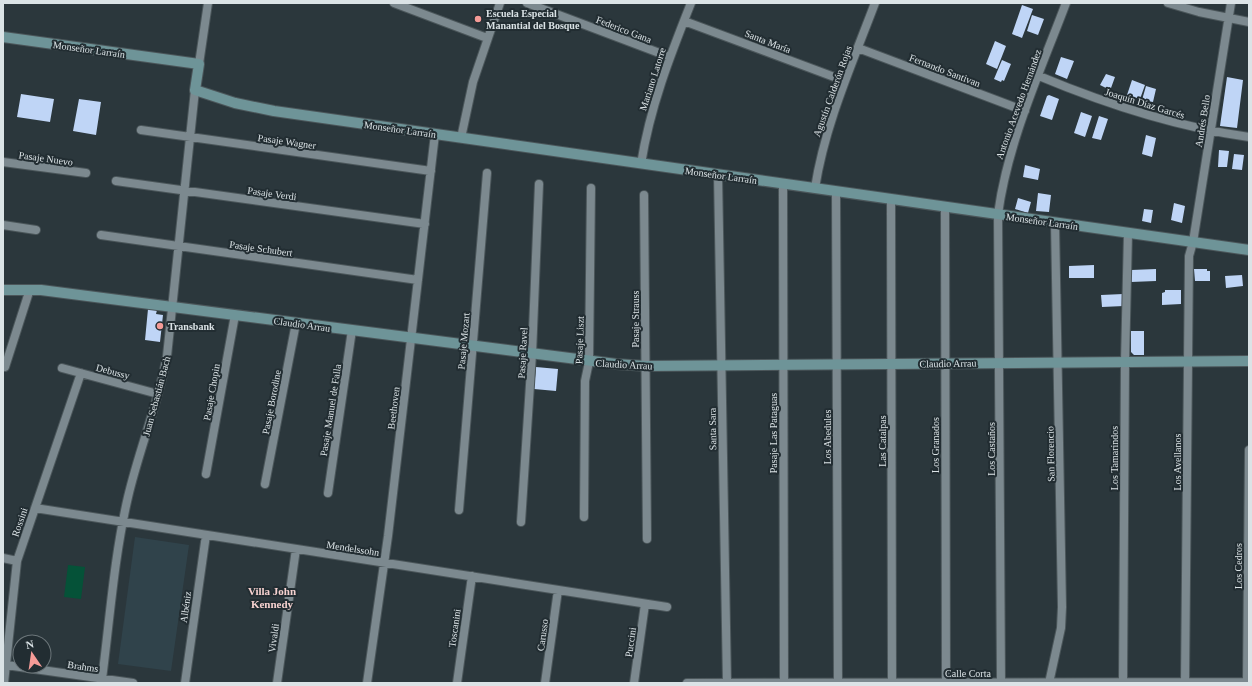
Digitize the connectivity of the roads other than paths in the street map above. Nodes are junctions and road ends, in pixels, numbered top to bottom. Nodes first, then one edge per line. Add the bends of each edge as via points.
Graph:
1 (208, 3) edge
2 (394, 3) edge
3 (500, 3) edge
4 (527, 3) edge
5 (691, 3) edge
6 (875, 3) edge
7 (1065, 3) edge
8 (1168, 3) edge
9 (1231, 3) edge
10 (1228, 18) junction
11 (684, 21) junction
12 (1249, 22) edge
13 (3, 37) edge
14 (487, 38) junction
15 (858, 48) junction
16 (670, 57) junction
17 (199, 64) junction
18 (1039, 76) junction
19 (845, 81) junction
20 (195, 90) junction
21 (1025, 111) junction
22 (141, 130) dead end
23 (1210, 131) junction
24 (435, 134) junction
25 (191, 137) junction
26 (1249, 137) edge
27 (461, 138) junction
28 (3, 162) edge
29 (641, 164) junction
30 (431, 171) junction
31 (86, 173) dead end
32 (487, 173) dead end
33 (718, 175) junction
34 (116, 181) dead end
35 (539, 184) dead end
36 (782, 184) junction
37 (591, 188) dead end
38 (815, 188) junction
39 (185, 191) junction
40 (836, 191) junction
41 (644, 195) dead end
42 (891, 199) junction
43 (945, 207) junction
44 (998, 214) junction
45 (1055, 222) junction
46 (425, 224) junction
47 (3, 225) edge
48 (36, 230) dead end
49 (1128, 233) junction
50 (101, 235) dead end
51 (1193, 242) junction
52 (180, 246) junction
53 (1249, 250) edge
54 (418, 280) junction
55 (30, 289) junction
56 (3, 290) edge
57 (174, 307) junction
58 (235, 315) junction
59 (296, 323) junction
60 (352, 330) junction
61 (412, 338) junction
62 (472, 346) junction
63 (532, 354) junction
64 (1249, 360) edge
65 (1188, 361) junction
66 (589, 362) junction
67 (1058, 362) junction
68 (1125, 362) junction
69 (945, 363) junction
70 (1000, 363) junction
71 (836, 364) junction
72 (891, 364) junction
73 (783, 365) junction
74 (646, 366) junction
75 (721, 366) junction
76 (5, 367) dead end
77 (62, 368) dead end
78 (81, 373) junction
79 (158, 394) junction
80 (1249, 450) edge
81 (206, 474) dead end
82 (265, 484) dead end
83 (328, 492) dead end
84 (35, 508) junction
85 (459, 510) dead end
86 (584, 516) dead end
87 (123, 522) junction
88 (521, 522) dead end
89 (206, 535) junction
90 (647, 539) dead end
91 (296, 549) junction
92 (3, 558) edge
93 (17, 561) junction
94 (384, 563) junction
95 (472, 576) junction
96 (558, 590) junction
97 (646, 604) junction
98 (667, 607) dead end
99 (6, 665) junction
100 (102, 678) junction
101 (1248, 682) edge
102 (4, 683) edge
103 (133, 683) edge
104 (185, 683) edge
105 (277, 683) edge
106 (367, 683) edge
107 (457, 683) edge
108 (545, 683) edge
109 (634, 683) edge
110 (687, 683) edge
111 (727, 683) edge
112 (784, 683) edge
113 (838, 683) edge
114 (892, 683) edge
115 (946, 683) edge
116 (1001, 683) edge
117 (1049, 683) edge
118 (1124, 683) edge
119 (1185, 683) edge

1 - 17 street
2 - 14 street
3 - 14 street
4 - 16 street, Federico Gana
5 - 11 street, Mariano Latorre
6 - 15 street, Agustín Calderón Rojas
7 - 18 street, Antonio Acevedo Hernández
8 - 10 street
9 - 10 street, Andrés Bello
10 - 12 street
10 - 23 street, Andrés Bello
11 - 16 street, Mariano Latorre
11 - 19 street, Santa María
13 - 17 street, Monseñor Larraín
14 - 27 street via 473,82
15 - 19 street, Agustín Calderón Rojas
15 - 21 street, Fernando Santivan
16 - 29 street, Mariano Latorre via 653,107
17 - 20 street, Juan Sebastián Bach
18 - 21 street, Antonio Acevedo Hernández
18 - 23 street, Joaquín Díaz Garcés via 1122,108
19 - 38 street, Agustín Calderón Rojas via 826,135
20 - 24 street, Monseñor Larraín via 254,108
20 - 25 street, Juan Sebastián Bach
21 - 44 street, Antonio Acevedo Hernández via 1007,165
22 - 25 street, Pasaje Wagner
23 - 26 street, Joaquín Díaz Garcés
23 - 51 street, Andrés Bello
24 - 27 street, Monseñor Larraín
24 - 30 street, Beethoven
25 - 30 street, Pasaje Wagner
25 - 39 street, Juan Sebastián Bach
27 - 29 street, Monseñor Larraín
28 - 31 street, Pasaje Nuevo
29 - 33 street, Monseñor Larraín
30 - 46 street, Beethoven
32 - 62 street, Pasaje Mozart
33 - 36 street, Monseñor Larraín
33 - 75 street, Santa Sara
34 - 39 street, Pasaje Verdi
35 - 63 street, Pasaje Ravel
36 - 38 street, Monseñor Larraín
36 - 73 street, Pasaje Las Pataguas
37 - 66 street, Pasaje Liszt
38 - 40 street, Monseñor Larraín
39 - 46 street, Pasaje Verdi
39 - 52 street, Juan Sebastián Bach
40 - 42 street, Monseñor Larraín
40 - 71 street, Los Abedules
41 - 74 street, Pasaje Strauss
42 - 43 street, Monseñor Larraín
42 - 72 street, Las Catalpas
43 - 44 street, Monseñor Larraín
43 - 69 street, Los Granados
44 - 45 street, Monseñor Larraín
44 - 70 street, Los Castaños
45 - 49 street, Monseñor Larraín
45 - 67 street, San Florencio
46 - 54 street, Beethoven
47 - 48 street
49 - 51 street, Monseñor Larraín
49 - 68 street, Los Tamarindos
50 - 52 street, Pasaje Schubert
51 - 53 street, Monseñor Larraín
51 - 65 street, Los Avellanos via 1189,256
52 - 54 street, Pasaje Schubert
52 - 57 street, Juan Sebastián Bach
54 - 61 street, Beethoven
55 - 56 street, Claudio Arrau
55 - 57 street, Claudio Arrau
55 - 76 street
57 - 58 street, Claudio Arrau
57 - 79 street, Juan Sebastián Bach
58 - 59 street, Claudio Arrau
58 - 81 street, Pasaje Chopin
59 - 60 street, Claudio Arrau
59 - 82 street, Pasaje Borodine
60 - 61 street, Claudio Arrau
60 - 83 street, Pasaje Manuel de Falla
61 - 62 street, Claudio Arrau
61 - 94 street, Beethoven
62 - 63 street, Claudio Arrau
62 - 85 street, Pasaje Mozart
63 - 66 street, Claudio Arrau
63 - 88 street, Pasaje Ravel
64 - 65 street, Claudio Arrau
65 - 68 street, Claudio Arrau
65 - 119 street, Los Avellanos
66 - 74 street, Claudio Arrau
66 - 86 street, Pasaje Liszt via 585,381
67 - 68 street, Claudio Arrau
67 - 70 street, Claudio Arrau
67 - 117 street, San Florencio via 1062,607 1061,628
68 - 118 street, Los Tamarindos
69 - 70 street, Claudio Arrau
69 - 72 street, Claudio Arrau
69 - 115 street, Los Granados
70 - 116 street, Los Castaños
71 - 72 street, Claudio Arrau
71 - 73 street, Claudio Arrau
71 - 113 street, Los Abedules
72 - 114 street, Las Catalpas
73 - 75 street, Claudio Arrau
73 - 112 street, Pasaje Las Pataguas
74 - 75 street, Claudio Arrau
74 - 90 street, Pasaje Strauss
75 - 111 street, Santa Sara
77 - 78 street, Debussy
78 - 79 street, Debussy
78 - 84 street, Rossini
79 - 87 street, Juan Sebastián Bach via 134,470
80 - 101 street, Los Cedros
84 - 87 street, Mendelssohn
84 - 93 street, Rossini
87 - 89 street, Mendelssohn
87 - 100 street, Juan Sebastián Bach
89 - 91 street, Mendelssohn
89 - 104 street, Albéniz
91 - 94 street, Mendelssohn
91 - 105 street, Vivaldi
92 - 93 street
93 - 99 street, Rossini
94 - 95 street, Mendelssohn
94 - 106 street, Beethoven
95 - 96 street, Mendelssohn
95 - 107 street, Toscanini
96 - 97 street, Mendelssohn
96 - 108 street, Carusso
97 - 98 street, Mendelssohn
97 - 109 street, Puccini
99 - 100 street, Brahms
99 - 102 street, Rossini
100 - 103 street, Brahms
101 - 119 street, Calle Corta
110 - 111 street, Calle Corta
111 - 112 street, Calle Corta
112 - 113 street, Calle Corta
113 - 114 street, Calle Corta
114 - 115 street, Calle Corta
115 - 116 street, Calle Corta
116 - 117 street, Calle Corta
117 - 118 street, Calle Corta
118 - 119 street, Calle Corta

